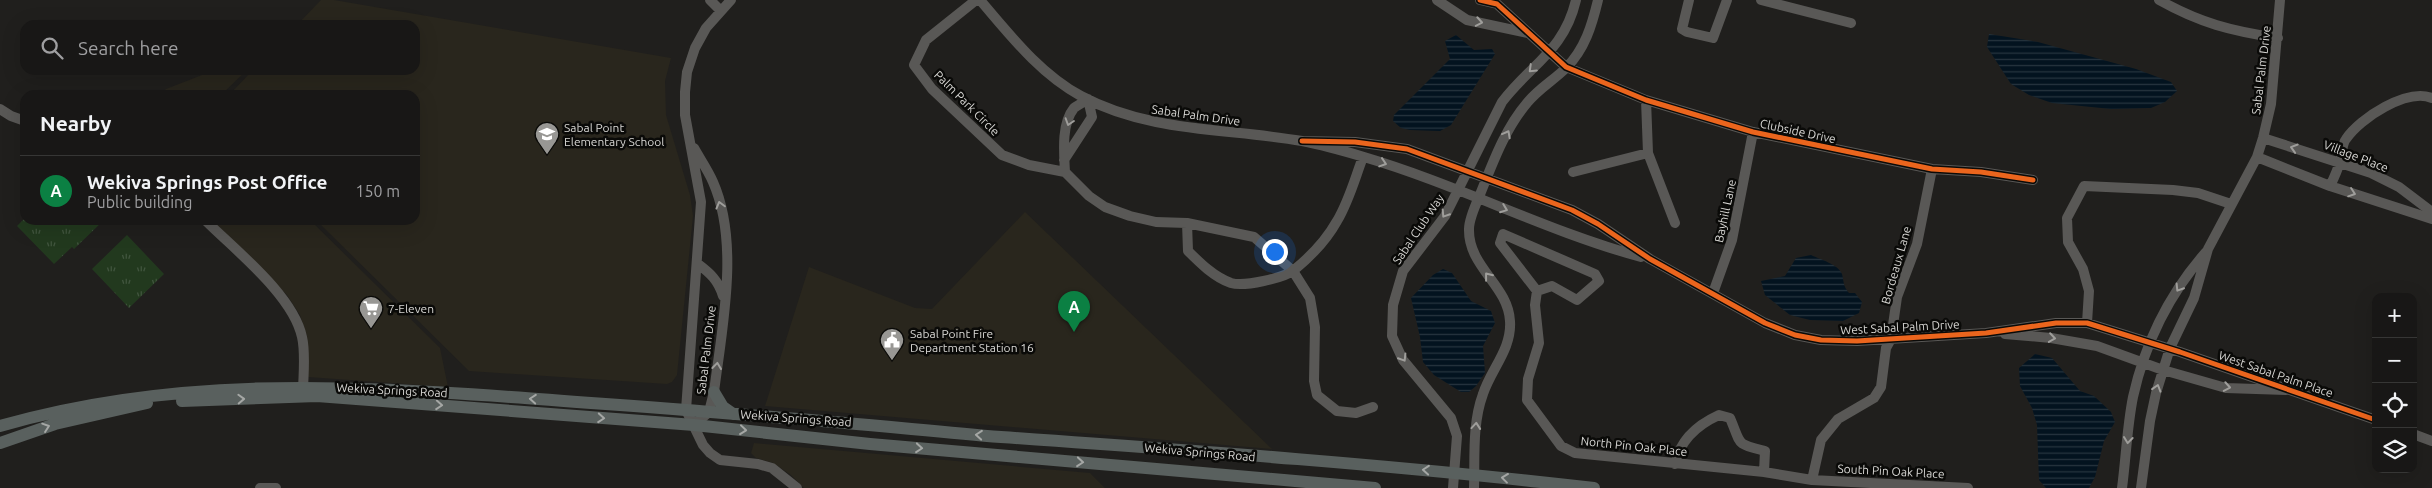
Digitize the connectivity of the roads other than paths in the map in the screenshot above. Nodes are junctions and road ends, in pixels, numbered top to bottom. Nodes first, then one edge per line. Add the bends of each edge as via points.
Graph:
1 (710, 0) edge
2 (731, 0) edge
3 (976, 0) edge
4 (980, 0) edge
5 (1436, 0) edge
6 (1480, 0) edge
7 (1576, 0) edge
8 (1598, 0) edge
9 (1689, 0) edge
10 (1726, 0) edge
11 (1761, 0) edge
12 (2159, 0) edge
13 (2280, 0) edge
14 (720, 10) junction
15 (1851, 23) dead end
16 (1531, 33) junction
17 (2278, 38) junction
18 (1550, 52) junction
19 (1566, 67) junction
20 (2432, 98) edge
21 (1088, 99) junction
22 (1646, 100) junction
23 (0, 108) edge
24 (20, 119) edge
25 (1753, 132) junction
26 (2263, 138) junction
27 (691, 142) junction
28 (1302, 142) junction
29 (1648, 153) junction
30 (1363, 156) junction
31 (2257, 157) junction
32 (1064, 160) junction
33 (2340, 163) junction
34 (1932, 169) junction
35 (1467, 170) junction
36 (1065, 172) junction
37 (1573, 172) dead end
38 (1487, 178) junction
39 (2033, 180) dead end
40 (2330, 186) junction
41 (1459, 191) junction
42 (1478, 199) junction
43 (2231, 204) junction
44 (2432, 212) edge
45 (2432, 218) edge
46 (1187, 223) junction
47 (1675, 223) dead end
48 (210, 225) edge
49 (2208, 249) junction
50 (1650, 259) junction
51 (698, 264) junction
52 (1292, 271) junction
53 (1537, 291) junction
54 (1713, 293) junction
55 (724, 300) junction
56 (2087, 323) junction
57 (1986, 333) junction
58 (1891, 339) junction
59 (2150, 342) junction
60 (2170, 348) junction
61 (2143, 363) junction
62 (2163, 370) junction
63 (2294, 391) junction
64 (303, 392) junction
65 (714, 392) junction
66 (1373, 407) dead end
67 (686, 410) junction
68 (709, 412) junction
69 (733, 414) junction
70 (2372, 419) edge
71 (872, 424) junction
72 (694, 425) junction
73 (0, 426) edge
74 (2417, 435) edge
75 (998, 436) junction
76 (2432, 441) edge
77 (0, 443) edge
78 (870, 444) junction
79 (997, 454) junction
80 (1675, 464) junction
81 (1764, 472) junction
82 (1454, 473) junction
83 (1474, 474) junction
84 (1812, 480) junction
85 (260, 488) edge
86 (276, 488) edge
87 (797, 488) edge
88 (1375, 488) edge
89 (1453, 488) edge
90 (1474, 488) edge
91 (1594, 488) edge
92 (1968, 488) edge
93 (2122, 488) edge
94 (2141, 488) edge

1 - 14 street
2 - 14 street, Sabal Palm Drive
3 - 36 street, Palm Park Circle via 926,40 914,65 932,89 1002,155 1029,165
4 - 21 street, Sabal Palm Drive via 1046,72
5 -> 16 street via 1468,20
6 - 16 street via 1497,4
7 - 18 street, Sabal Club Way via 1571,20
8 - 19 street via 1585,42
9 - 10 street via 1682,29 1713,38
11 - 15 street
12 - 17 street via 2190,17 2240,32
13 - 17 street, Sabal Palm Drive
14 - 27 street, Sabal Palm Drive via 699,41 688,72 685,115
16 - 18 street
17 - 26 street, Sabal Palm Drive via 2272,104
18 - 19 street
18 -> 35 street, Sabal Club Way via 1502,102
19 - 22 street, Clubside Drive
38 -> 19 street via 1521,110
20 - 33 street via 2416,95 2384,106 2346,139
21 - 28 street, Sabal Palm Drive via 1157,123
21 -> 32 street via 1074,109 1068,124
21 - 32 street via 1092,117
22 - 25 street, Clubside Drive
22 - 29 street
23 - 24 street
25 - 34 street, Clubside Drive
25 - 54 street, Bayhill Lane via 1732,240
26 - 31 street, Sabal Palm Drive
33 -> 26 street, Village Place
27 - 51 street, Sabal Palm Drive via 701,202
55 -> 27 street, Sabal Palm Drive via 727,262 721,207 713,182
28 - 30 street, Sabal Palm Drive
28 - 35 street, Sabal Palm Drive via 1355,142 1406,149
29 - 37 street
29 - 47 street
30 -> 41 street, Sabal Palm Drive
30 - 52 street via 1338,221 1325,239
31 - 40 street
31 - 43 street, Sabal Palm Drive
32 - 36 street
33 - 40 street
33 - 44 street, Village Place via 2371,173 2398,187
34 - 39 street, Clubside Drive
34 - 58 street, Bordeaux Lane via 1917,244 1897,297
35 - 38 street, Sabal Palm Drive
35 - 41 street, Sabal Club Way
36 - 46 street via 1105,207 1156,222
38 - 42 street
38 - 50 street, West Sabal Palm Drive via 1572,210
40 -> 45 street
41 - 42 street, West Sabal Palm Drive
41 -> 82 street, Sabal Club Way via 1445,216 1403,271 1393,305 1392,336 1403,360 1451,418 1457,436
42 -> 50 street, West Sabal Palm Drive via 1600,246
83 -> 42 street via 1476,421 1483,394 1505,350 1510,321 1503,296 1480,266 1470,246 1469,228
43 - 49 street, Sabal Palm Drive
43 - 56 street via 2198,193 2174,190 2084,186 2067,218 2068,242 2083,269 2089,291
46 - 52 street via 1254,238
46 - 52 street via 1188,251 1207,270 1232,283 1256,283
48 - 64 street via 283,298 295,317 302,338
49 -> 59 street, Sabal Palm Drive via 2188,272
49 - 60 street, Sabal Palm Drive via 2194,298
50 - 54 street, West Sabal Palm Drive
51 - 55 street via 720,284
51 - 67 street, Sabal Palm Drive
52 - 66 street via 1310,298 1315,327 1314,381 1317,395 1337,411 1356,413
53 - 53 street via 1552,286 1577,300 1599,281 1595,274 1503,234 1500,243
53 - 80 street, North Pin Oak Place via 1538,343 1528,379 1527,400 1561,446 1575,453
54 - 58 street, West Sabal Palm Drive via 1765,323 1795,335 1856,342
65 -> 55 street, Sabal Palm Drive
56 - 57 street, West Sabal Palm Drive via 2056,323
56 - 59 street, West Sabal Palm Drive
57 - 58 street, West Sabal Palm Drive
57 -> 61 street, West Sabal Palm Drive via 2051,338 2097,346
58 - 84 street, Bordeaux Lane via 1886,348 1878,394 1838,419 1821,440
59 - 60 street, West Sabal Palm Drive
59 - 61 street, Sabal Palm Drive
60 - 62 street, Sabal Palm Drive
60 - 63 street, West Sabal Palm Place
61 - 62 street, West Sabal Palm Drive
61 -> 93 street, Sabal Palm Drive via 2133,398
62 -> 63 street, West Sabal Palm Place via 2226,388
94 -> 62 street, Sabal Palm Drive via 2150,421
63 - 70 street, West Sabal Palm Place
67 -> 64 main road, Wekiva Springs Road via 424,391
64 -> 72 main road, Wekiva Springs Road
64 - 73 main road, Wekiva Springs Road via 249,387 129,398 38,415
77 -> 64 main road, Wekiva Springs Road via 55,424 150,402
65 - 68 street, Sabal Palm Drive
65 - 69 main road
67 - 68 main road, Wekiva Springs Road
67 - 72 street, Sabal Palm Drive
68 - 69 main road, Wekiva Springs Road
68 - 72 street, Sabal Palm Drive
69 - 71 main road, Wekiva Springs Road
75 -> 71 main road, Wekiva Springs Road
71 - 78 main road
72 -> 78 main road, Wekiva Springs Road
72 - 87 street via 703,445 720,460 772,468
74 - 76 street
75 - 79 main road
82 -> 75 main road, Wekiva Springs Road
78 -> 79 main road, Wekiva Springs Road
79 -> 88 main road, Wekiva Springs Road
80 - 81 street, North Pin Oak Place
80 - 81 street via 1678,450 1689,435 1719,415 1730,418 1737,441 1747,448 1765,451
81 - 84 street, North Pin Oak Place
82 - 83 main road, Wekiva Springs Road
82 - 89 street, Sabal Club Way
83 - 90 street
91 -> 83 main road, Wekiva Springs Road
84 - 92 street, South Pin Oak Place
85 - 86 street

